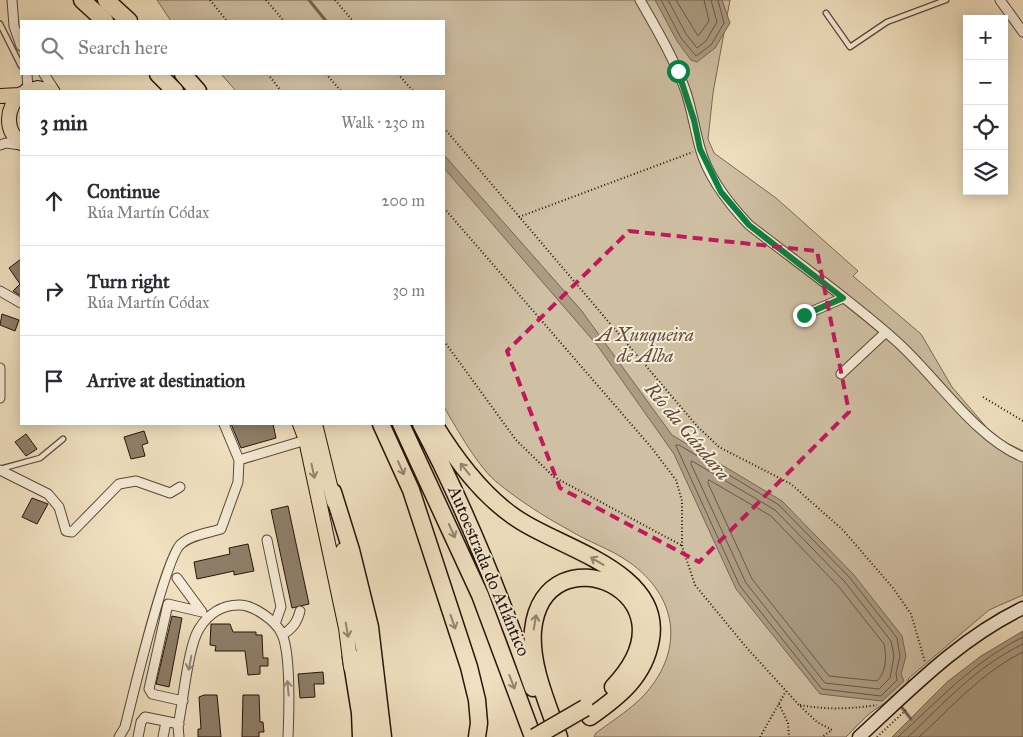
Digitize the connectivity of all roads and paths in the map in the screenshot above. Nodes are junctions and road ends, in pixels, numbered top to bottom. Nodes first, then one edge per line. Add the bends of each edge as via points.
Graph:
1 (12, 0) edge
2 (82, 0) edge
3 (106, 0) edge
4 (210, 0) edge
5 (266, 0) edge
6 (335, 0) edge
7 (640, 0) edge
8 (946, 0) edge
9 (1000, 0) edge
10 (12, 11) junction
11 (826, 13) dead end
12 (104, 20) edge
13 (127, 20) edge
14 (226, 20) edge
15 (283, 20) edge
16 (352, 20) edge
17 (0, 24) edge
18 (20, 28) edge
19 (1023, 32) edge
20 (20, 42) edge
21 (20, 64) edge
22 (45, 75) edge
23 (159, 75) edge
24 (183, 75) edge
25 (269, 75) edge
26 (327, 75) edge
27 (399, 75) edge
28 (25, 85) edge
29 (49, 90) edge
30 (53, 90) edge
31 (174, 90) edge
32 (197, 90) edge
33 (280, 90) edge
34 (340, 90) edge
35 (412, 90) edge
36 (20, 93) edge
37 (0, 96) edge
38 (0, 110) edge
39 (9, 125) junction
40 (445, 129) edge
41 (0, 139) edge
42 (20, 142) edge
43 (20, 144) edge
44 (0, 145) edge
45 (700, 149) junction
46 (445, 209) edge
47 (519, 217) junction
48 (0, 291) edge
49 (843, 298) junction
50 (20, 303) edge
51 (804, 315) dead end
52 (886, 332) junction
53 (445, 342) edge
54 (0, 368) edge
55 (841, 374) dead end
56 (983, 397) dead end
57 (0, 398) edge
58 (1023, 421) edge
59 (224, 425) edge
60 (300, 425) edge
61 (315, 425) edge
62 (381, 425) edge
63 (402, 425) edge
64 (421, 425) edge
65 (435, 425) edge
66 (63, 439) dead end
67 (306, 440) junction
68 (1023, 457) edge
69 (240, 460) junction
70 (0, 470) edge
71 (180, 488) dead end
72 (333, 492) junction
73 (267, 540) dead end
74 (682, 546) junction
75 (176, 578) dead end
76 (1023, 608) edge
77 (300, 611) dead end
78 (204, 615) junction
79 (275, 624) junction
80 (282, 635) junction
81 (351, 657) junction
82 (926, 663) dead end
83 (786, 691) junction
84 (183, 701) junction
85 (779, 704) junction
86 (799, 705) junction
87 (888, 711) junction
88 (588, 712) junction
89 (166, 722) junction
90 (179, 724) junction
91 (119, 737) edge
92 (138, 737) edge
93 (163, 737) edge
94 (179, 737) edge
95 (288, 737) edge
96 (355, 737) edge
97 (361, 737) edge
98 (371, 737) edge
99 (383, 737) edge
100 (477, 737) edge
101 (534, 737) edge
102 (550, 737) edge
103 (557, 737) edge
104 (760, 737) edge
105 (789, 737) edge
106 (822, 737) edge
107 (859, 737) edge
108 (877, 737) edge

1 - 10 street
2 - 12 highway
3 - 13 highway
4 - 14 path
5 - 15 path
6 - 16 path
7 - 45 street via 678,71
8 - 11 lane via 887,22 850,47
9 - 19 street
10 - 18 street
10 - 20 street
17 - 21 lane
22 - 30 street
23 - 31 highway
24 - 32 highway
25 - 33 path
26 - 34 path
27 - 35 path
28 - 29 main road
28 - 37 main road
36 - 39 main road via 11,107
38 - 39 main road
39 - 41 street
39 - 42 main road
40 - 47 path
43 - 44 street
45 - 47 path
45 - 49 street via 721,192 749,225
46 - 74 path via 676,480 682,501
47 - 82 path via 697,426 719,447 791,484 843,530 911,614
48 - 50 street
49 - 51 street
49 - 52 street
52 - 55 street
52 - 68 street via 928,370 990,437
53 - 74 path via 516,440 554,477
54 - 57 street
56 - 58 path
59 - 69 street
60 - 67 main road
61 - 72 main road
62 -> 100 highway via 411,490 469,667 477,700
63 -> 101 highway, Autoestrada do Atlántico via 480,595
64 - 102 highway, Autoestrada do Atlántico via 465,513 502,599
88 -> 65 highway via 626,690 640,673 649,652 653,628 650,612 640,592 618,574 512,515 481,488
66 - 70 lane via 40,458
67 - 69 street
67 -> 81 main road
69 - 91 street via 238,482 221,530 188,539 175,551 125,727
70 - 71 street via 48,494 59,507 66,531 72,532 120,484 136,481 170,494
72 - 98 main road via 368,682
72 - 99 highway via 370,627
73 - 79 street via 281,607
74 - 83 path via 695,585
75 - 78 street
76 - 87 main road via 971,638
77 - 80 street via 291,630
78 - 79 street via 222,607 245,605
78 -> 84 street via 195,638
78 - 84 street via 168,604 149,688 152,694
79 - 80 street
95 -> 80 street via 289,696
81 - 96 main road
81 - 97 highway
83 - 85 path
83 - 86 path
84 - 90 street
85 - 104 path
85 - 105 path via 788,724
86 - 87 path
86 - 106 path via 817,722 832,730
87 - 107 main road
87 - 108 path
88 - 101 highway, bridge
88 - 103 highway
103 -> 88 highway via 534,653 533,631 537,612 554,588 570,580 597,578 617,587 632,604 640,627 639,649 622,677
89 - 90 street
89 - 92 street via 145,718
89 - 93 street
90 - 94 street

